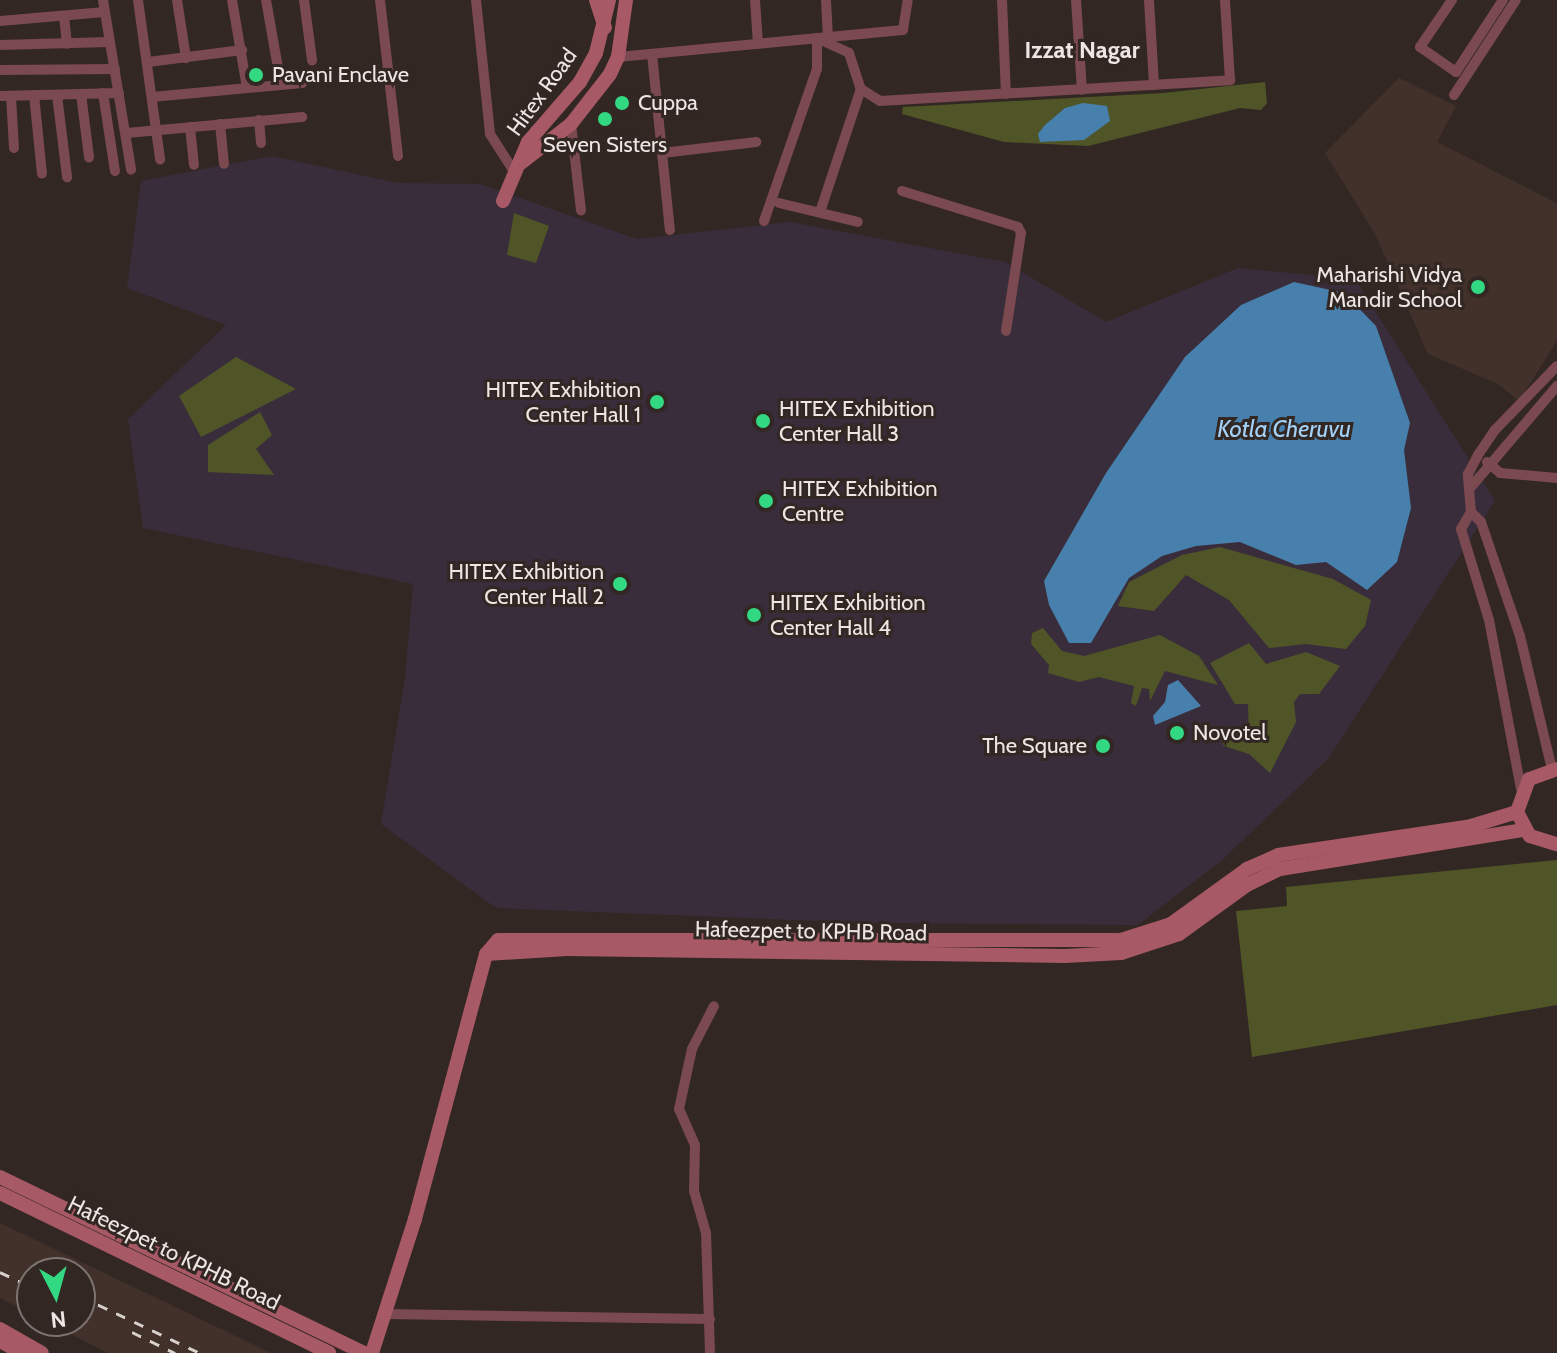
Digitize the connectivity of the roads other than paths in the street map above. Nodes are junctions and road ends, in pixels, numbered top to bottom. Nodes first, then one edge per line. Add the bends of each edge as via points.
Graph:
1 (103, 0) edge
2 (138, 0) edge
3 (177, 0) edge
4 (232, 0) edge
5 (266, 0) edge
6 (304, 0) edge
7 (380, 0) edge
8 (476, 0) edge
9 (596, 0) edge
10 (609, 0) edge
11 (626, 0) edge
12 (755, 0) edge
13 (826, 0) edge
14 (908, 0) edge
15 (1002, 0) edge
16 (1076, 0) edge
17 (1149, 0) edge
18 (1225, 0) edge
19 (1452, 0) edge
20 (1503, 0) edge
21 (1516, 0) edge
22 (105, 12) junction
23 (64, 16) junction
24 (0, 21) edge
25 (605, 28) junction
26 (1490, 29) junction
27 (822, 38) junction
28 (109, 42) junction
29 (67, 44) junction
30 (758, 44) junction
31 (0, 45) edge
32 (242, 50) junction
33 (652, 54) junction
34 (618, 57) junction
35 (186, 58) junction
36 (312, 60) dead end
37 (148, 62) junction
38 (115, 69) junction
39 (0, 70) edge
40 (302, 83) dead end
41 (281, 85) junction
42 (1154, 85) junction
43 (247, 88) junction
44 (861, 89) junction
45 (1082, 90) junction
46 (1456, 92) dead end
47 (103, 93) junction
48 (119, 93) junction
49 (81, 94) junction
50 (1006, 94) junction
51 (34, 95) junction
52 (57, 95) junction
53 (5, 96) edge
54 (152, 97) junction
55 (302, 117) dead end
56 (259, 120) junction
57 (220, 124) junction
58 (571, 124) junction
59 (190, 127) junction
60 (156, 130) junction
61 (127, 133) junction
62 (756, 142) dead end
63 (261, 143) dead end
64 (14, 148) dead end
65 (662, 153) junction
66 (398, 156) dead end
67 (89, 157) dead end
68 (160, 159) dead end
69 (224, 164) dead end
70 (194, 165) dead end
71 (518, 168) junction
72 (131, 170) dead end
73 (115, 171) dead end
74 (42, 174) dead end
75 (67, 177) dead end
76 (902, 191) dead end
77 (503, 201) dead end
78 (779, 203) dead end
79 (581, 210) dead end
80 (820, 212) junction
81 (764, 221) dead end
82 (858, 222) dead end
83 (670, 230) dead end
84 (1006, 331) dead end
85 (1557, 366) edge
86 (1557, 386) edge
87 (1478, 455) junction
88 (1490, 464) junction
89 (1557, 478) edge
90 (1471, 487) junction
91 (1471, 512) junction
92 (1554, 769) edge
93 (1521, 789) junction
94 (1517, 812) junction
95 (1524, 830) junction
96 (1557, 844) edge
97 (486, 954) junction
98 (714, 1006) dead end
99 (0, 1177) edge
100 (0, 1193) edge
101 (385, 1314) junction
102 (710, 1319) junction
103 (0, 1329) edge
104 (0, 1341) edge
105 (22, 1353) edge
106 (42, 1353) edge
107 (329, 1353) edge
108 (364, 1353) edge
109 (372, 1353) edge
110 (710, 1353) edge

1 - 22 street
2 - 37 street
3 - 35 street
4 - 32 street
5 - 41 street
6 - 36 street
7 - 66 street
8 - 71 street via 490,134
9 - 25 main road
10 - 25 main road, Hitex Road
11 - 34 main road, Hitex Road
12 - 30 street
13 - 27 street
14 - 27 street via 903,30
15 - 50 street
16 - 45 street
17 - 42 street
18 - 42 street via 1230,80
19 - 26 street via 1420,47 1456,72
20 - 26 street
21 - 26 street
22 - 23 street
22 - 28 street
23 - 24 street
23 - 29 street
25 - 71 main road, Hitex Road via 580,82 528,142
26 - 46 street
27 - 30 street
27 - 44 street via 849,53
27 - 81 street via 817,69
28 - 29 street
28 - 38 street
29 - 31 street
30 - 33 street
32 - 35 street
32 - 43 street
33 - 34 street
33 - 65 street
34 - 58 main road, Hitex Road via 599,92
35 - 37 street
37 - 54 street
38 - 39 street
38 - 48 street
40 - 41 street
41 - 43 street
42 - 45 street
43 - 54 street
44 - 50 street via 880,101
44 - 80 street
45 - 50 street
47 - 48 street
47 - 49 street
47 - 73 street
48 - 61 street
49 - 52 street
49 - 67 street
51 - 52 street
51 - 53 street
51 - 74 street
52 - 75 street
53 - 64 street
54 - 60 street
55 - 56 street
56 - 57 street
56 - 63 street
57 - 59 street
57 - 69 street
58 - 71 main road, Hitex Road
58 - 79 street
59 - 60 street
59 - 70 street
60 - 61 street
60 - 68 street
61 - 72 street
62 - 65 street
65 - 83 street
71 - 77 main road, Hitex Road
76 - 84 street via 1018,227
78 - 80 street
80 - 82 street
85 - 87 street
86 - 88 street
87 - 88 street
87 - 90 street via 1468,474
88 - 89 street via 1500,473
88 - 90 street
90 - 91 street
91 - 92 street via 1481,522 1520,636
91 - 93 street via 1461,529 1489,620
92 - 93 main road via 1529,779
93 - 94 main road
94 - 95 main road
94 - 97 main road via 1471,826 1278,855 1247,869 1171,924 1121,940 520,938 495,941
95 - 96 main road via 1539,841
95 - 97 main road, Hafeezpet to KPHB Road via 1280,869 1247,885 1179,934 1121,953 554,949
97 - 101 main road via 456,1077
98 - 102 street via 692,1049 679,1109 695,1145 694,1191 706,1233
99 - 108 main road
100 - 107 main road, Hafeezpet to KPHB Road
101 - 102 street
101 - 109 main road
102 - 110 street
103 - 106 main road
104 - 105 main road

